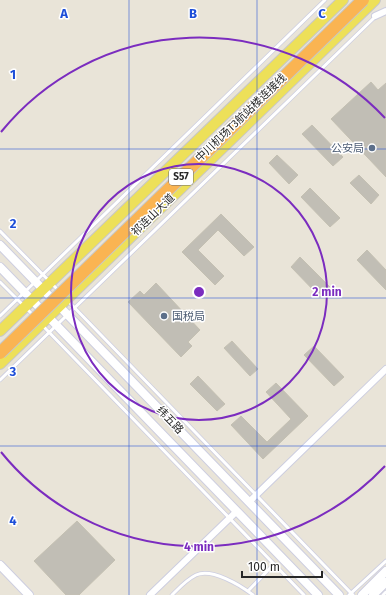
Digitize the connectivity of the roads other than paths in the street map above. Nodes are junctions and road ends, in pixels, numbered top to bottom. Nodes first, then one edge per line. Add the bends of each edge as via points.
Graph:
1 (325, 0) edge
2 (343, 0) edge
3 (352, 0) edge
4 (362, 0) edge
5 (375, 0) edge
6 (386, 12) edge
7 (375, 16) joint
8 (0, 231) edge
9 (0, 245) edge
10 (0, 267) edge
11 (42, 274) junction
12 (0, 282) edge
13 (35, 282) junction
14 (46, 286) junction
15 (24, 292) junction
16 (17, 299) junction
17 (28, 303) junction
18 (67, 304) junction
19 (68, 315) junction
20 (0, 316) edge
21 (45, 320) junction
22 (56, 324) junction
23 (0, 331) edge
24 (49, 332) junction
25 (0, 342) edge
26 (0, 353) edge
27 (0, 364) edge
28 (386, 368) edge
29 (0, 380) edge
30 (256, 494) junction
31 (249, 502) junction
32 (237, 510) junction
33 (230, 518) junction
34 (386, 561) edge
35 (274, 564) junction
36 (0, 565) edge
37 (386, 571) edge
38 (386, 582) edge
39 (248, 592) junction
40 (386, 592) edge
41 (351, 594) edge
42 (29, 595) edge
43 (150, 595) edge
44 (172, 595) edge
45 (252, 595) edge
46 (304, 595) edge
47 (318, 595) edge
48 (339, 595) edge
49 (362, 595) edge
50 (373, 595) edge
51 (383, 595) edge

1 - 11 lane
2 - 14 main road, 祁连山大道
3 - 25 highway, 中川机场T3航站楼连接线 / S57
4 - 26 highway, 中川机场T3航站楼连接线 / S57, bridge
5 - 18 main road, 祁连山大道
6 - 7 street
7 - 18 lane
8 - 11 lane
9 - 13 street, 纬五路
10 - 15 street, 纬五路
11 - 13 lane
11 - 14 lane
12 - 16 lane
13 - 14 street, 纬五路
13 - 15 lane
14 - 17 main road, 祁连山大道
14 - 18 street, 纬五路
15 - 16 lane
15 - 17 street, 纬五路
16 - 17 lane
16 - 20 lane
17 - 21 street, 纬五路
17 - 23 main road, 祁连山大道
18 - 19 street, 纬五路
18 - 19 lane
18 - 21 main road, 祁连山大道
18 - 30 lane
19 - 22 lane
19 - 31 street, 纬五路
21 - 22 street, 纬五路
21 - 24 lane
21 - 27 main road, 祁连山大道
22 - 24 lane
22 - 32 street, 纬五路
24 - 29 lane
24 - 33 lane
28 - 30 street
30 - 31 street
30 - 41 lane
31 - 48 street, 纬五路
32 - 33 street
32 - 47 street, 纬五路
33 - 35 lane
33 - 43 street
34 - 41 lane
35 - 39 lane
35 - 46 lane
36 - 42 street
37 - 49 street
38 - 50 street
39 - 44 lane via 232,581 208,573 197,574
39 - 45 lane
40 - 51 lane

